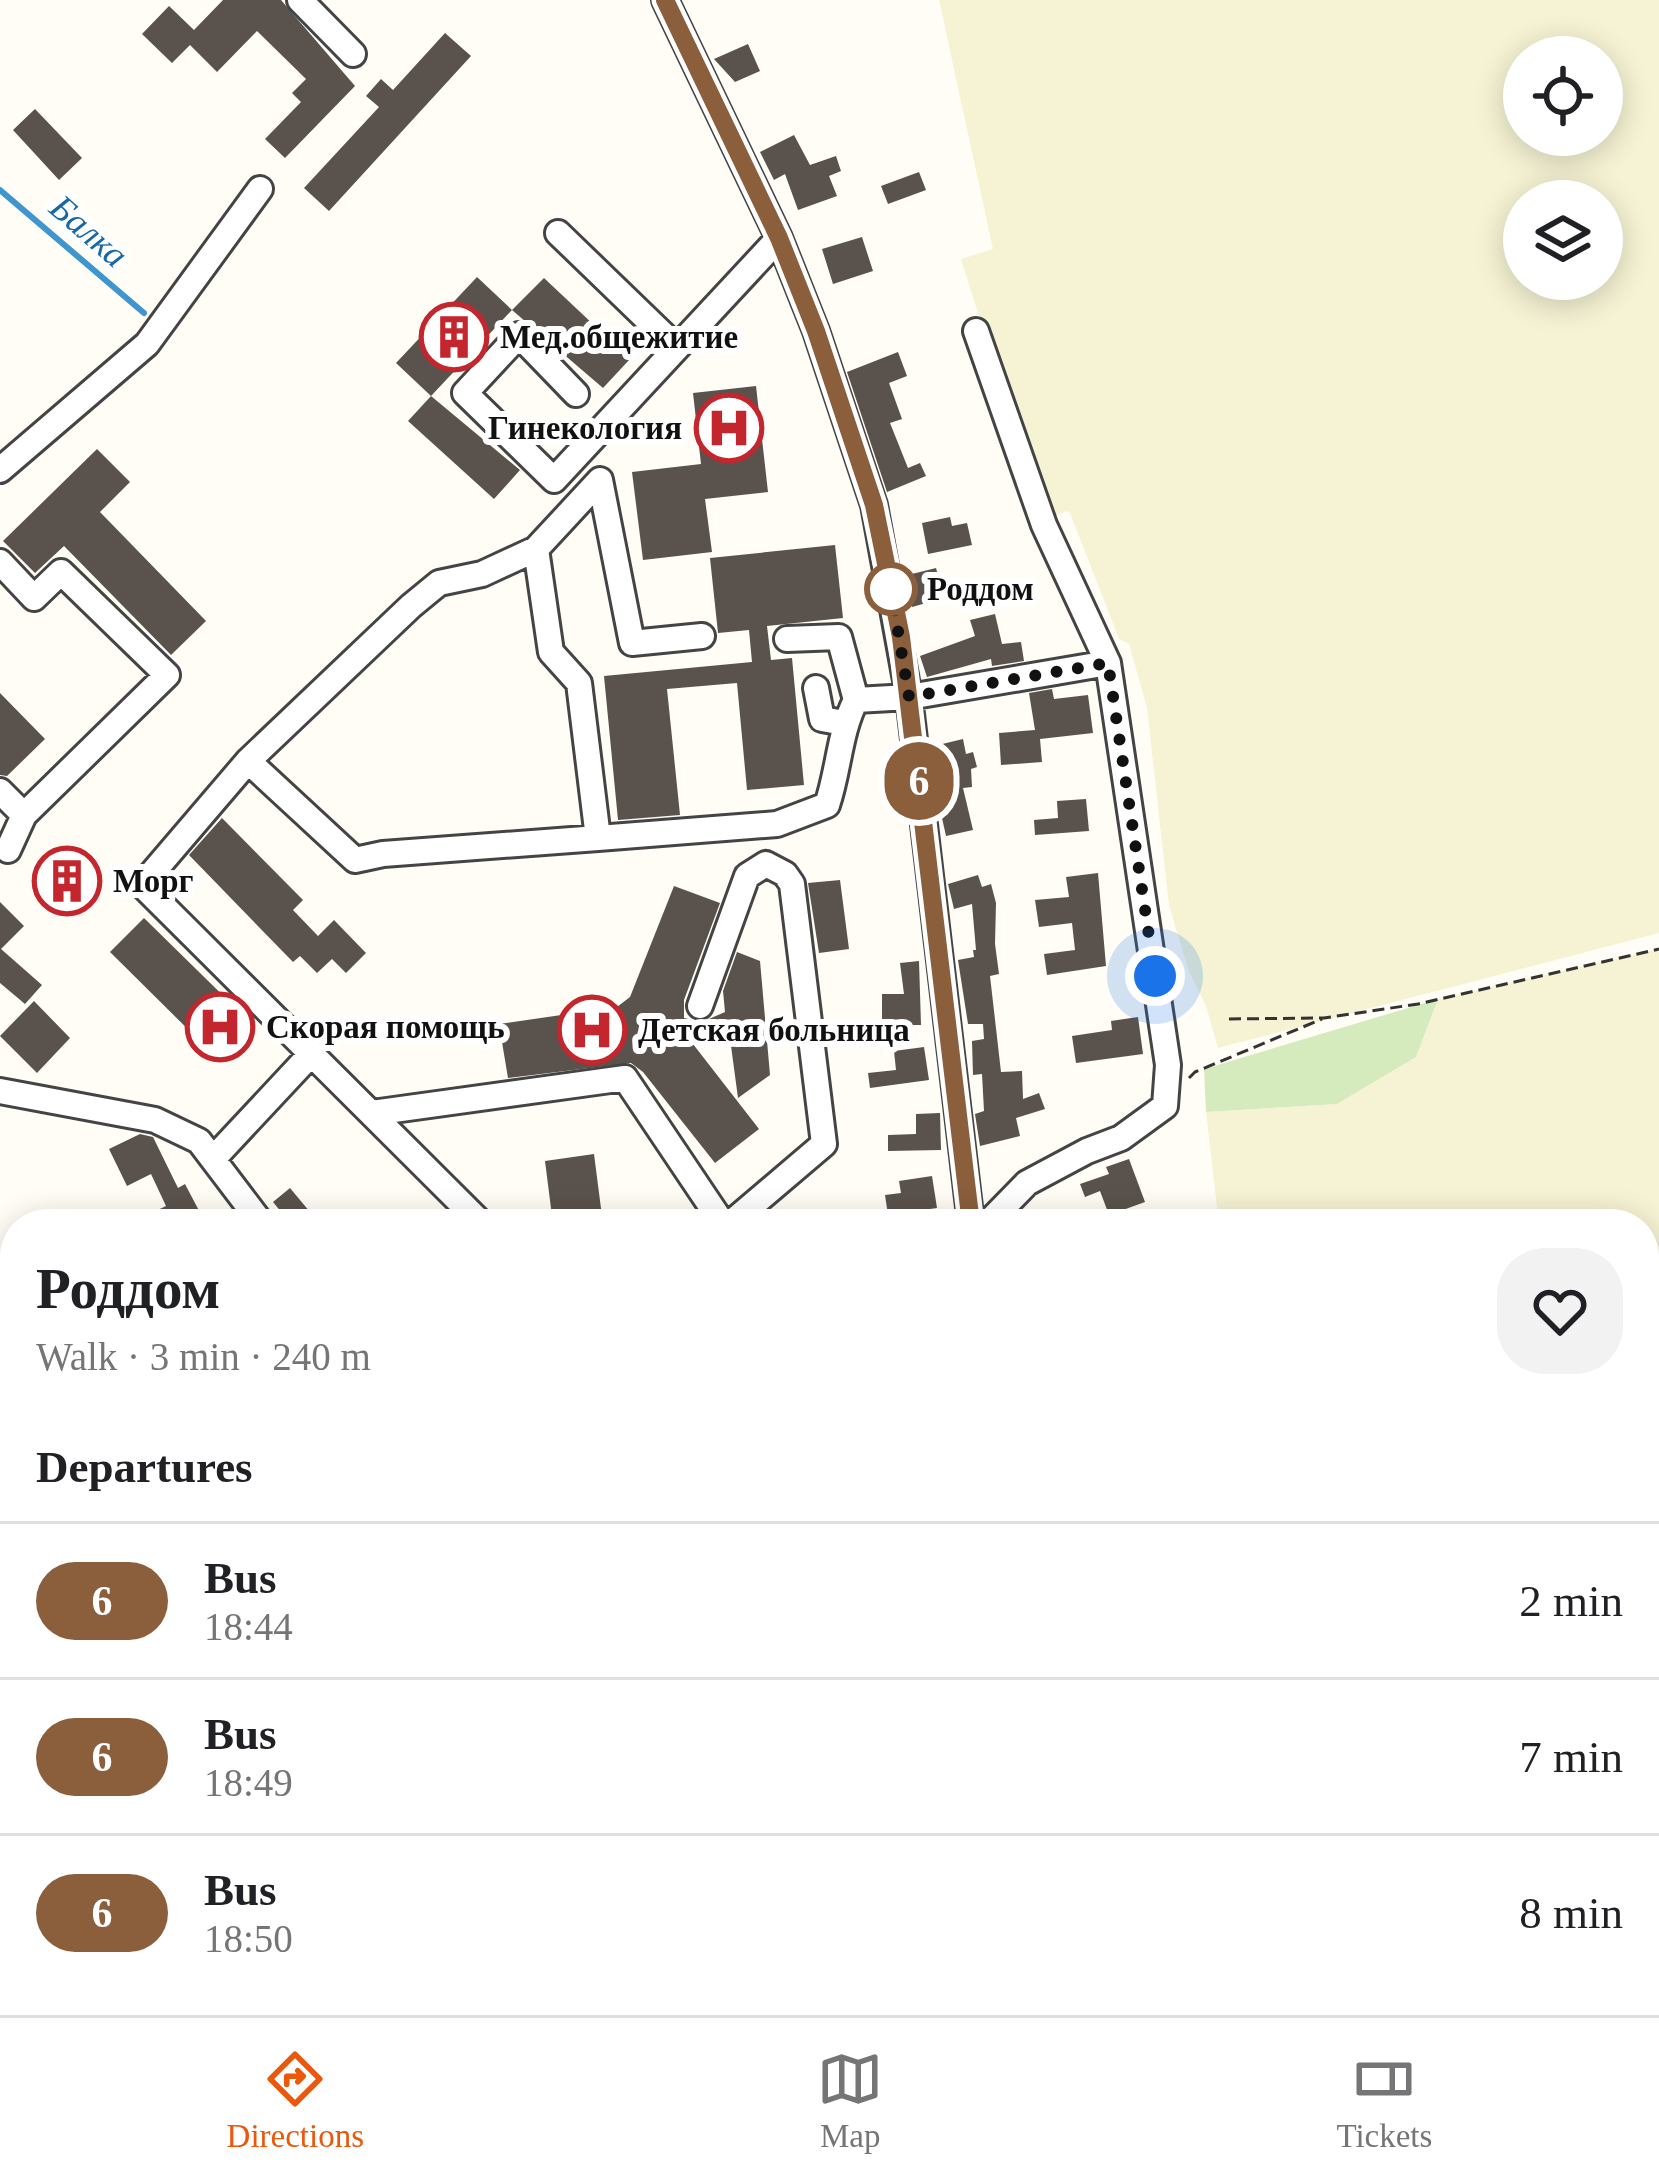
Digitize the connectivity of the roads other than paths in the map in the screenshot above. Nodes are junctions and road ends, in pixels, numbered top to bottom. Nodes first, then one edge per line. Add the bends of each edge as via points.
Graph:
1 (300, 0) edge
2 (665, 0) edge
3 (353, 54) dead end
4 (260, 189) dead end
5 (558, 232) dead end
6 (779, 238) junction
7 (976, 331) dead end
8 (676, 347) junction
9 (576, 394) dead end
10 (0, 470) edge
11 (536, 549) junction
12 (0, 562) edge
13 (702, 636) dead end
14 (787, 639) dead end
15 (1108, 663) junction
16 (816, 688) dead end
17 (909, 697) junction
18 (856, 700) junction
19 (844, 723) junction
20 (248, 761) junction
21 (0, 791) edge
22 (24, 815) junction
23 (598, 838) junction
24 (8, 850) dead end
25 (700, 1006) dead end
26 (312, 1053) junction
27 (0, 1091) edge
28 (372, 1113) junction
29 (213, 1159) junction
30 (251, 1209) edge
31 (467, 1209) edge
32 (717, 1209) edge
33 (745, 1209) edge
34 (969, 1209) edge
35 (1002, 1209) edge

1 - 3 street
2 - 6 street
4 - 10 street via 147,344
5 - 8 street
6 - 8 street
6 - 17 street via 874,505
7 - 15 street via 1044,525
8 - 9 street via 554,480 465,393 519,335
11 - 13 street via 601,480 632,643
11 - 20 street via 439,583
11 - 23 street via 551,652 579,683
12 - 22 street via 34,598 61,572 167,675
14 - 18 street via 839,637
15 - 17 street
15 - 35 street via 1168,1065 1165,1106 1121,1138 1027,1183
16 - 19 street via 822,719
17 - 18 street
17 - 34 street
18 - 19 street
19 - 23 street via 826,805 777,824
20 - 23 street via 355,860
20 - 26 street via 142,885
21 - 22 street
22 - 24 street
25 - 33 street via 747,876 775,867 792,884 824,1144
26 - 28 street
26 - 29 street
27 - 29 street via 154,1120 200,1141
28 - 31 street
28 - 32 street via 625,1078
29 - 30 street

